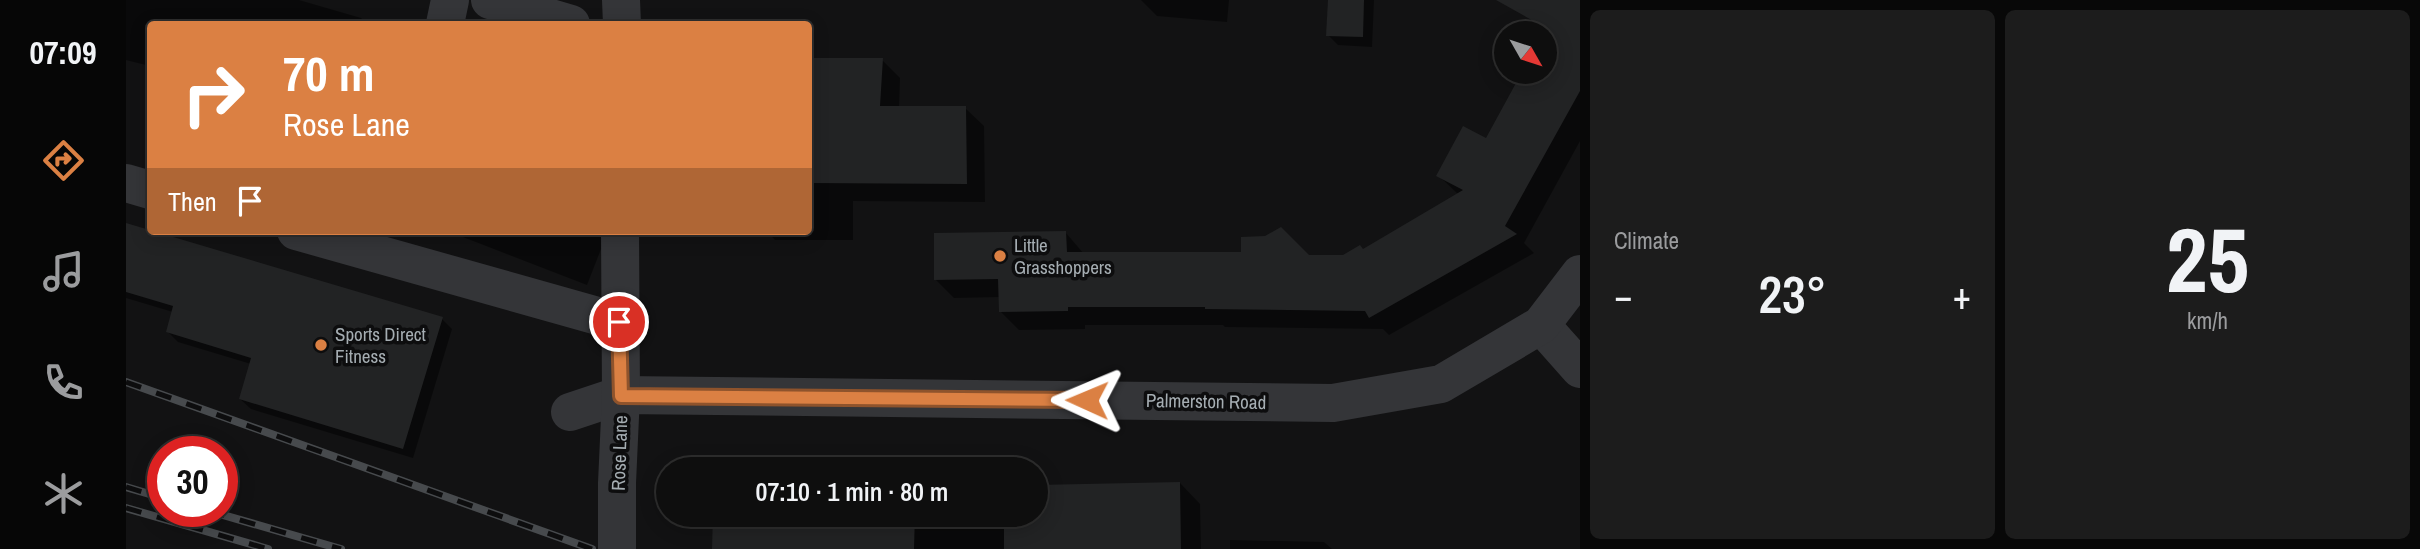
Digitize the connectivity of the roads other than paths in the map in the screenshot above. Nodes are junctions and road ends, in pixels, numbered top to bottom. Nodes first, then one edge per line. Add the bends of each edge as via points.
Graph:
1 (450, 0) edge
2 (490, 0) edge
3 (621, 0) edge
4 (446, 21) edge
5 (561, 21) edge
6 (622, 21) edge
7 (126, 183) edge
8 (147, 189) edge
9 (310, 235) edge
10 (620, 235) edge
11 (1580, 274) edge
12 (619, 322) junction
13 (1541, 325) junction
14 (1580, 369) edge
15 (621, 396) junction
16 (570, 412) dead end
17 (617, 549) edge

1 - 4 street
2 - 5 street
3 - 6 street
7 - 8 street
9 - 12 street
10 - 12 street, Rose Lane
11 - 13 street, Palmerston Road
12 - 15 street, Rose Lane
13 - 14 street
13 - 15 street, Palmerston Road via 1441,384 1333,403
15 - 16 street, Palmerston Road
15 - 17 street, Rose Lane

